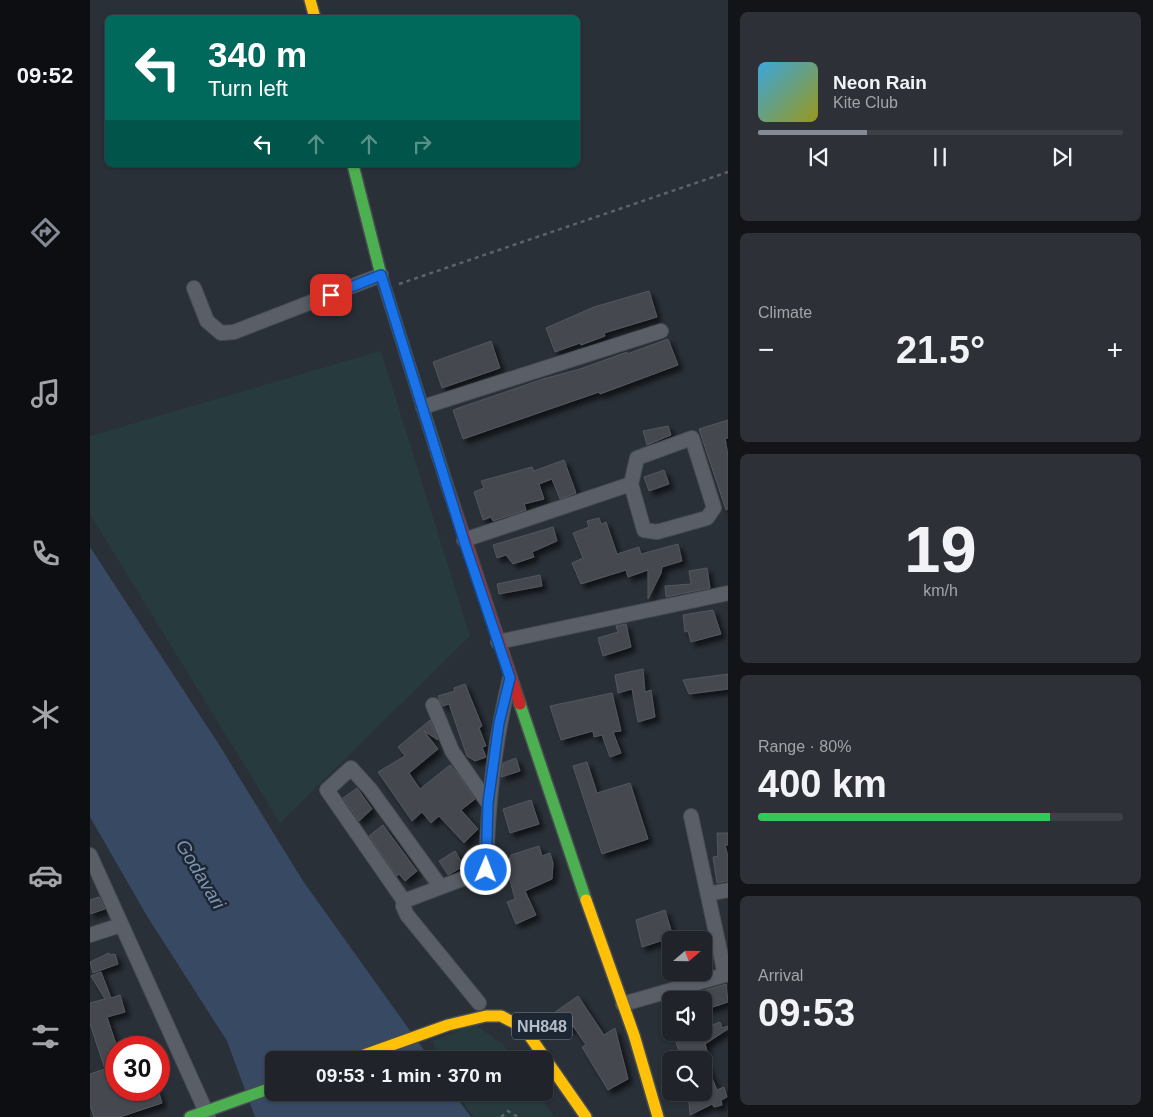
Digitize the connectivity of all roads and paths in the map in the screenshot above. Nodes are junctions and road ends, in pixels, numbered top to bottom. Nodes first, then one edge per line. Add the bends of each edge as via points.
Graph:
1 (310, 0) edge
2 (314, 15) edge
3 (354, 167) edge
4 (728, 172) edge
5 (383, 282) junction
6 (194, 288) dead end
7 (661, 330) dead end
8 (423, 407) junction
9 (631, 484) junction
10 (464, 540) junction
11 (728, 593) edge
12 (498, 642) junction
13 (510, 678) junction
14 (433, 705) dead end
15 (488, 803) junction
16 (691, 816) dead end
17 (90, 855) edge
18 (440, 886) junction
19 (728, 890) edge
20 (708, 894) junction
21 (404, 901) junction
22 (121, 925) junction
23 (90, 934) edge
24 (727, 975) edge
25 (483, 1002) joint
26 (623, 1004) junction
27 (449, 1025) junction
28 (375, 1051) edge
29 (265, 1090) edge
30 (207, 1114) edge
31 (190, 1117) edge
32 (501, 1117) edge
33 (518, 1117) edge
34 (586, 1117) edge
35 (658, 1117) edge

1 - 2 main road
3 - 5 main road
4 - 5 path
5 - 6 street via 234,332 221,333 207,321
5 - 8 main road
7 - 8 street
8 - 10 main road
9 - 9 street via 644,530 657,532 707,518 714,508 692,438 637,458
9 - 10 street
10 - 12 main road
11 - 12 street
12 - 13 main road
13 - 15 street via 499,723
13 - 26 main road
14 - 15 street via 452,751
15 - 18 street via 486,870
16 - 20 street
17 - 22 street
18 - 21 street
18 - 21 street via 370,789 351,768 327,790
19 - 20 street
20 - 24 street
21 - 25 street via 407,915
22 - 23 street
22 - 30 street
24 - 26 street
25 - 27 main road, NH848 via 470,1006
26 - 35 main road
27 - 28 main road, NH848
27 - 34 main road, NH848 via 499,1016 513,1020 524,1028
29 - 30 main road
30 - 31 main road
32 - 33 path via 508,1111

